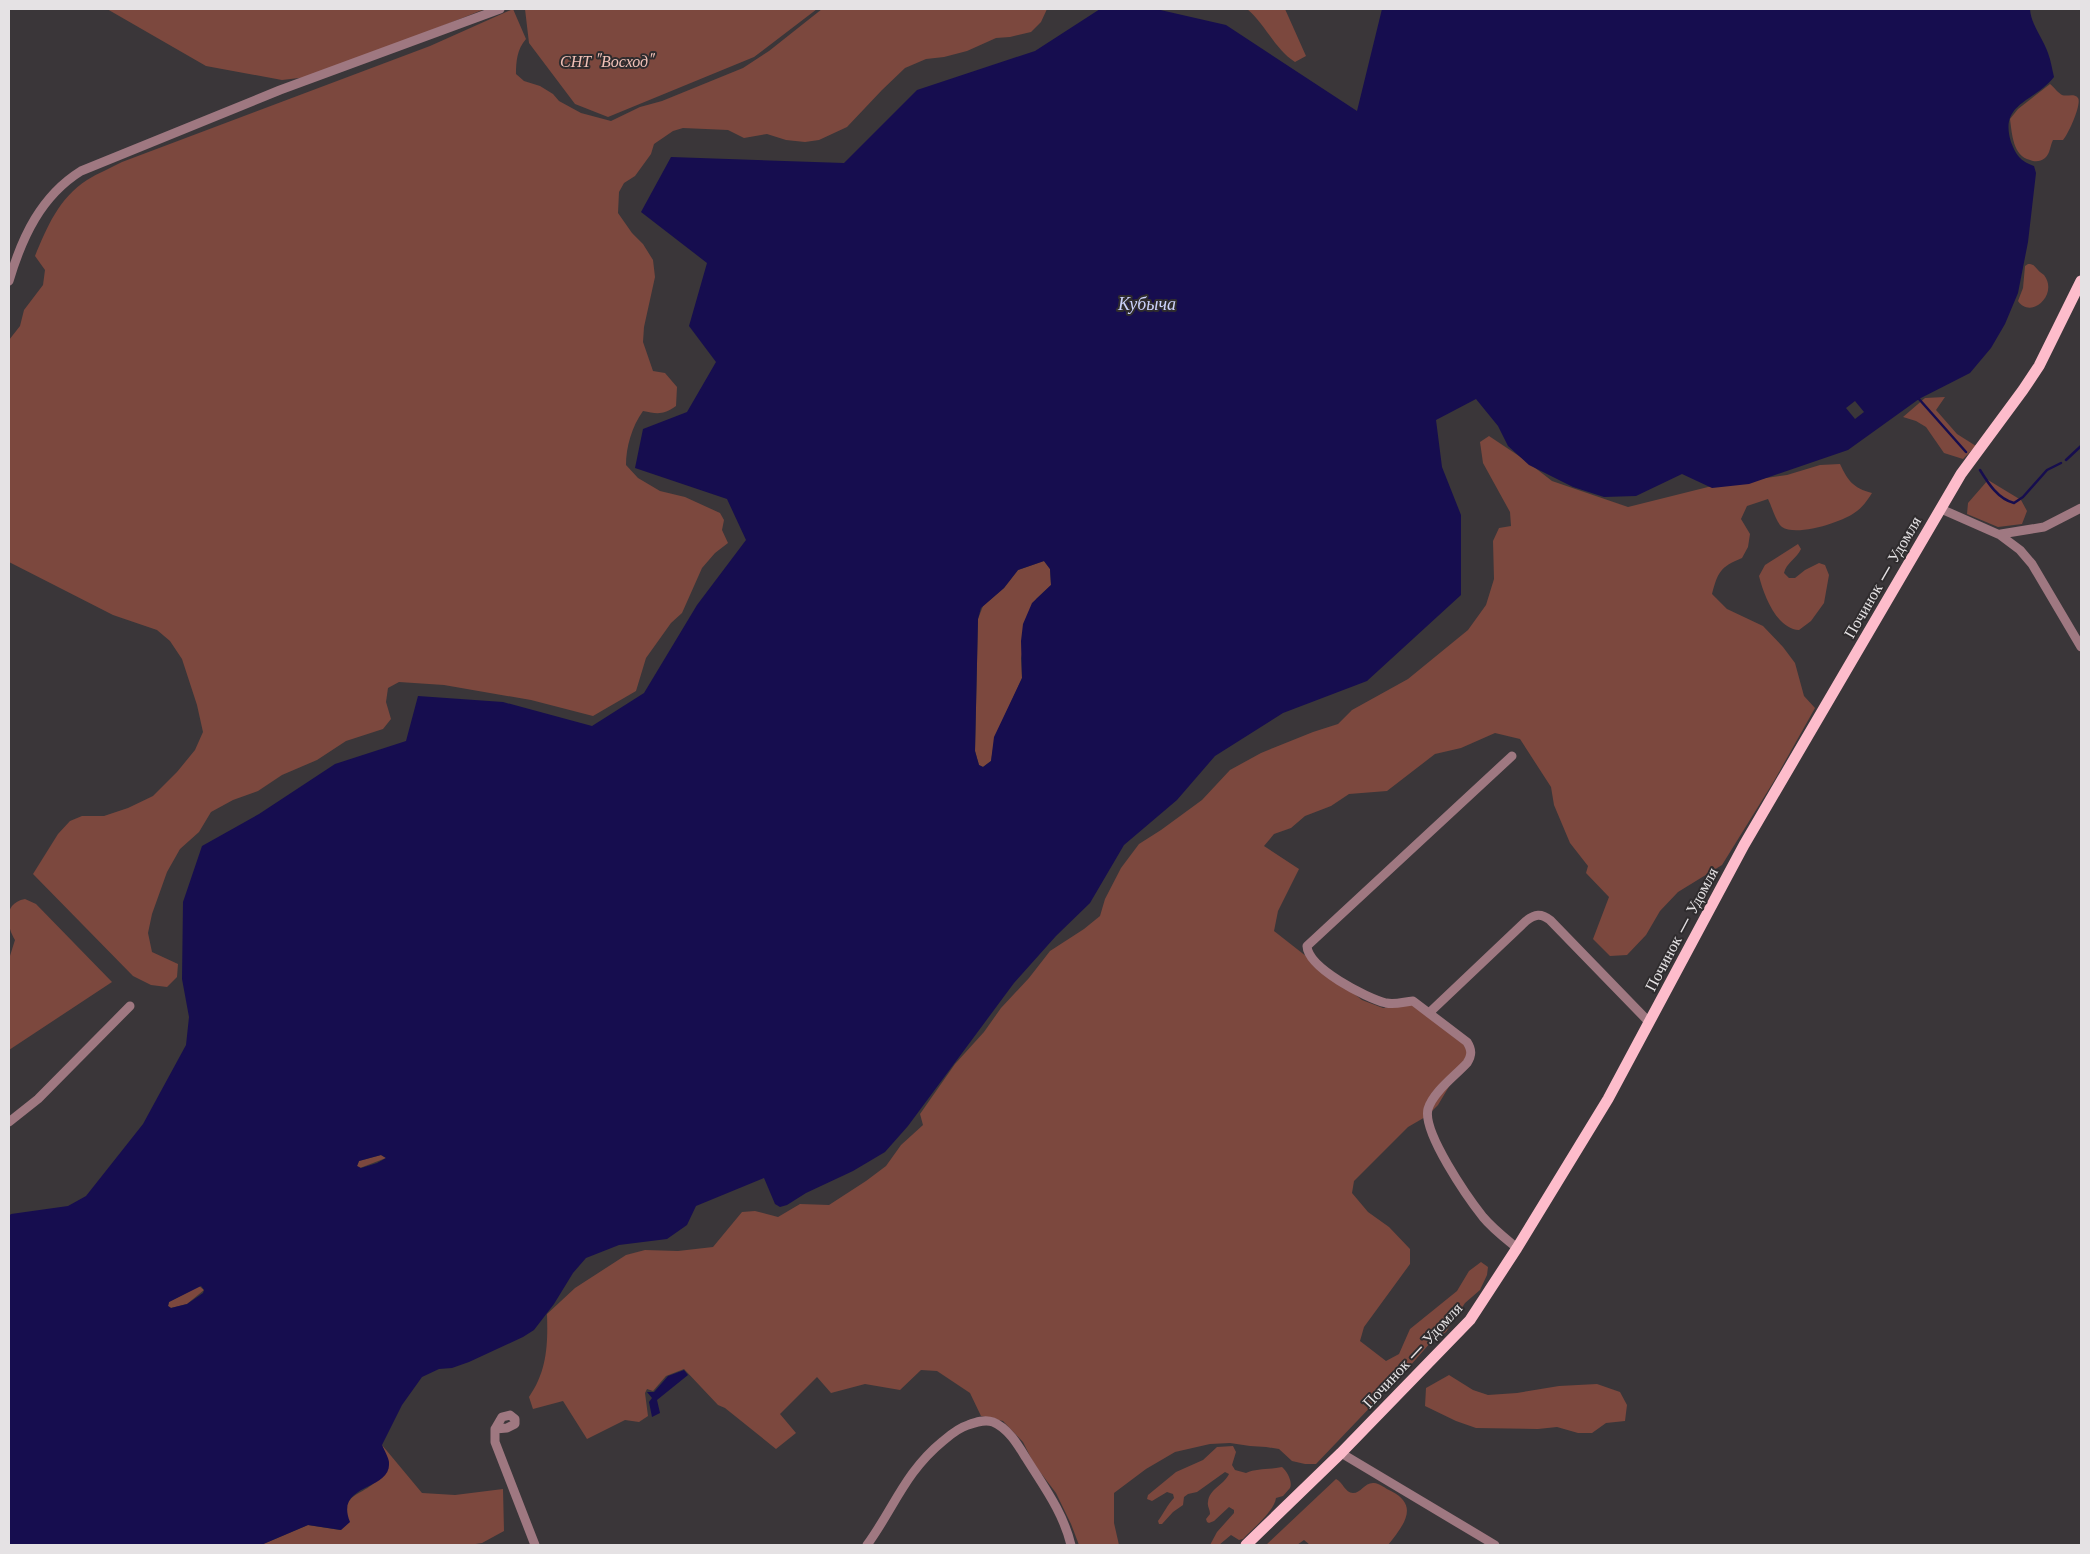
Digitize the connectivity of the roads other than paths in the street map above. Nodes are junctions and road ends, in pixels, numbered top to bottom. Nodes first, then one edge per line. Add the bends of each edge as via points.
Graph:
1 (500, 9) edge
2 (9, 281) edge
3 (2081, 281) edge
4 (2081, 508) edge
5 (1942, 509) junction
6 (2000, 534) junction
7 (2081, 647) edge
8 (1512, 756) dead end
9 (130, 1006) dead end
10 (1429, 1013) junction
11 (1649, 1022) junction
12 (9, 1122) edge
13 (1517, 1248) junction
14 (495, 1429) dead end
15 (1341, 1453) junction
16 (534, 1545) edge
17 (867, 1545) edge
18 (1071, 1545) edge
19 (1246, 1545) edge
20 (1496, 1545) edge

1 - 2 street via 280,90 81,171 65,181 41,207 16,257
3 - 5 main road, Починок — Удомля via 2039,366 1961,474
4 - 6 street via 2044,527
5 - 6 street
5 - 11 main road, Починок — Удомля via 1744,845
6 - 7 street via 2032,564
8 - 10 street via 1307,946 1310,955 1326,970 1366,997 1393,1004 1412,1001
9 - 12 street via 38,1099
10 - 11 street via 1537,914 1550,920
10 - 13 street via 1472,1049 1467,1063 1431,1101 1427,1112 1430,1130 1464,1190 1483,1216
11 - 13 main road, Починок — Удомля via 1608,1099
13 - 15 main road, Починок — Удомля via 1470,1320
14 - 16 street via 495,1442
15 - 19 main road, Починок — Удомля
15 - 20 street
17 - 18 street via 919,1463 958,1430 983,1420 1002,1426 1017,1444 1060,1512

